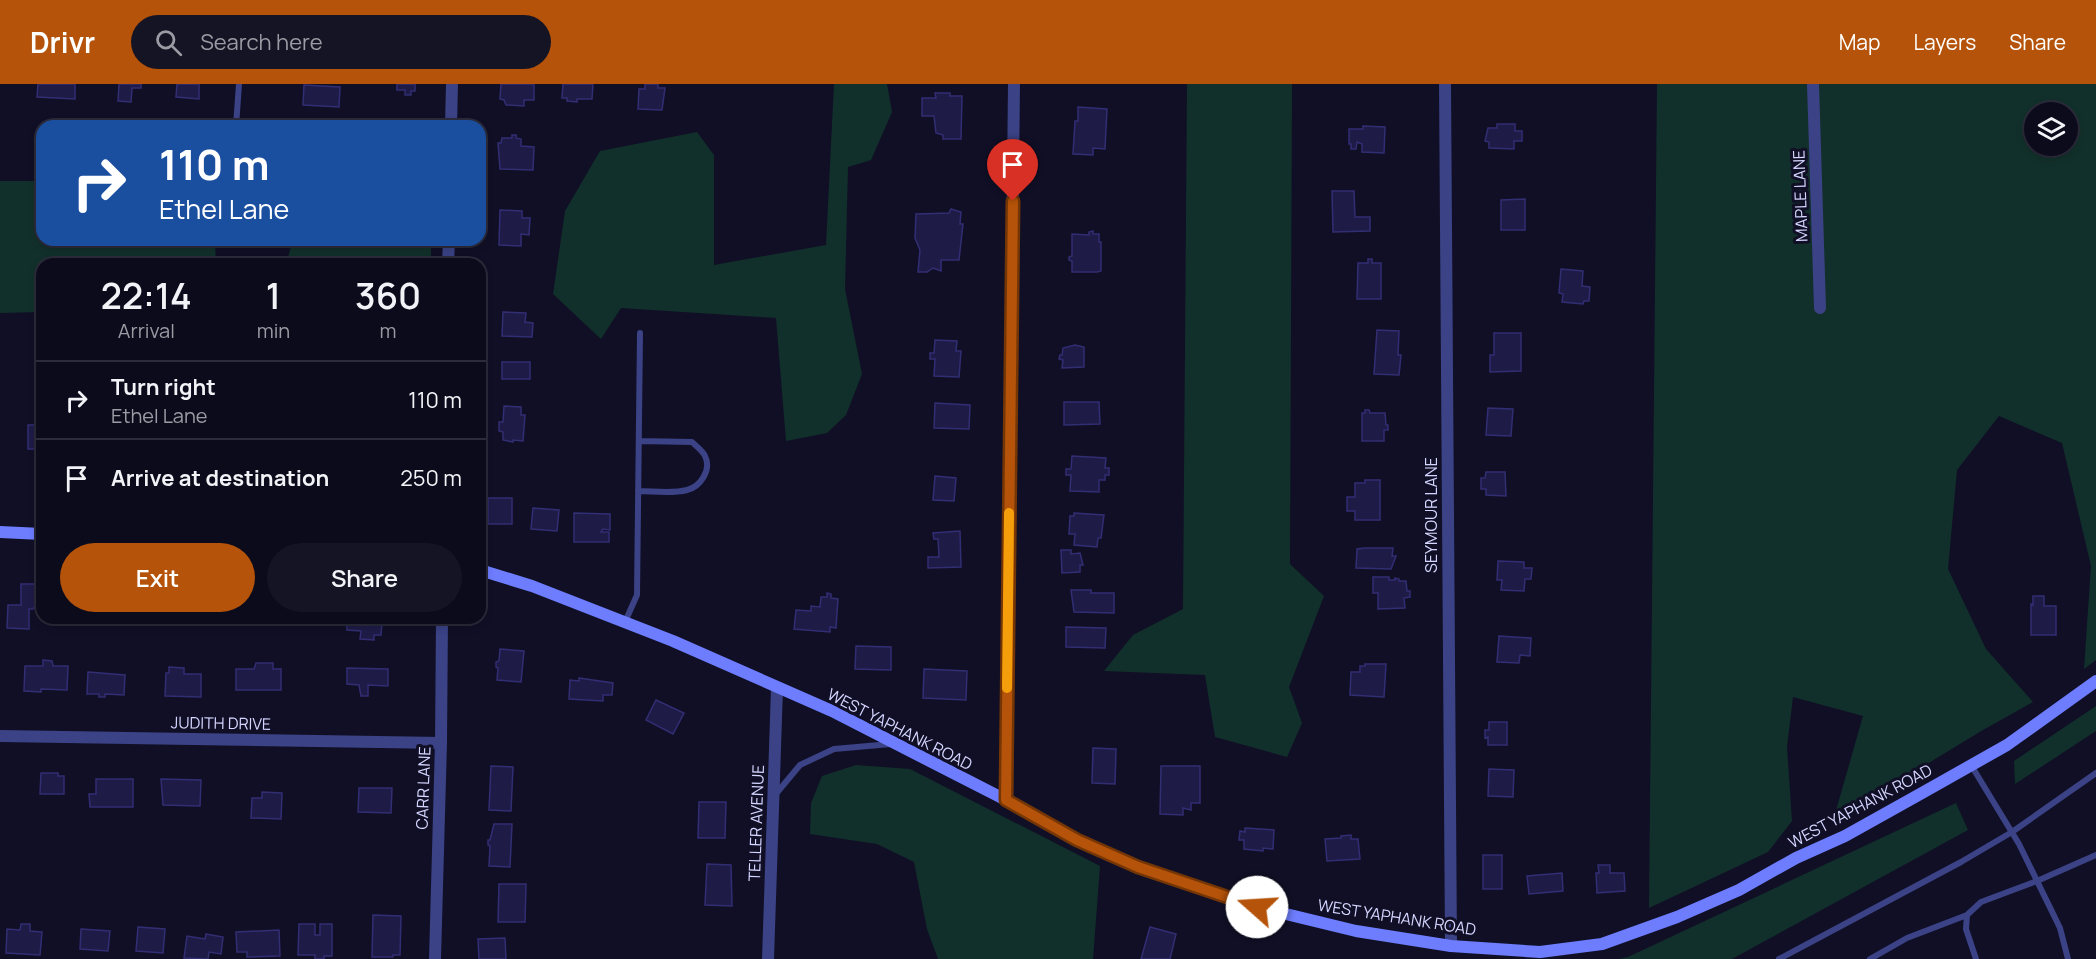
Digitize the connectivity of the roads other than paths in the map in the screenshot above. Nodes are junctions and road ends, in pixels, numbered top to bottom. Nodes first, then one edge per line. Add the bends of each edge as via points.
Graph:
1 (239, 84) edge
2 (452, 84) edge
3 (1014, 84) edge
4 (1445, 84) edge
5 (1813, 84) edge
6 (236, 120) edge
7 (451, 120) edge
8 (1820, 308) dead end
9 (640, 333) dead end
10 (639, 441) junction
11 (638, 491) junction
12 (0, 532) edge
13 (36, 534) edge
14 (486, 572) edge
15 (625, 622) junction
16 (442, 624) edge
17 (2096, 681) edge
18 (777, 688) junction
19 (0, 736) edge
20 (441, 743) junction
21 (895, 744) junction
22 (1971, 765) junction
23 (2096, 773) edge
24 (773, 798) junction
25 (1006, 800) junction
26 (2012, 832) junction
27 (2096, 855) edge
28 (2037, 881) junction
29 (1967, 915) junction
30 (1451, 946) junction
31 (435, 959) edge
32 (768, 959) edge
33 (1779, 959) edge
34 (1870, 959) edge
35 (1976, 959) edge
36 (2068, 959) edge

1 - 6 lane
2 - 7 street
3 - 25 street
4 - 30 street, SEYMOUR LANE
5 - 8 street, MAPLE LANE
9 - 10 lane
10 - 11 lane
10 - 11 lane via 692,442 705,455 707,465 694,488
11 - 15 lane via 637,595
12 - 13 street
14 - 15 street, WEST YAPHANK ROAD
15 - 18 street, WEST YAPHANK ROAD
16 - 20 street, CARR LANE
17 - 22 street, WEST YAPHANK ROAD via 2025,733
18 - 21 street, WEST YAPHANK ROAD
18 - 24 street, TELLER AVENUE
19 - 20 street, JUDITH DRIVE
20 - 31 street, CARR LANE
21 - 24 lane via 834,748 800,765
21 - 25 street, WEST YAPHANK ROAD
22 - 26 lane
22 - 30 street, WEST YAPHANK ROAD via 1740,890 1602,944 1540,952
23 - 26 lane
24 - 32 street, TELLER AVENUE
25 - 30 street, WEST YAPHANK ROAD via 1077,840 1138,867 1257,907 1356,930
26 - 28 lane
26 - 33 lane
27 - 28 lane
28 - 29 lane via 1981,902
28 - 36 lane via 2060,928
29 - 34 lane via 1907,938
29 - 35 lane via 1966,929

